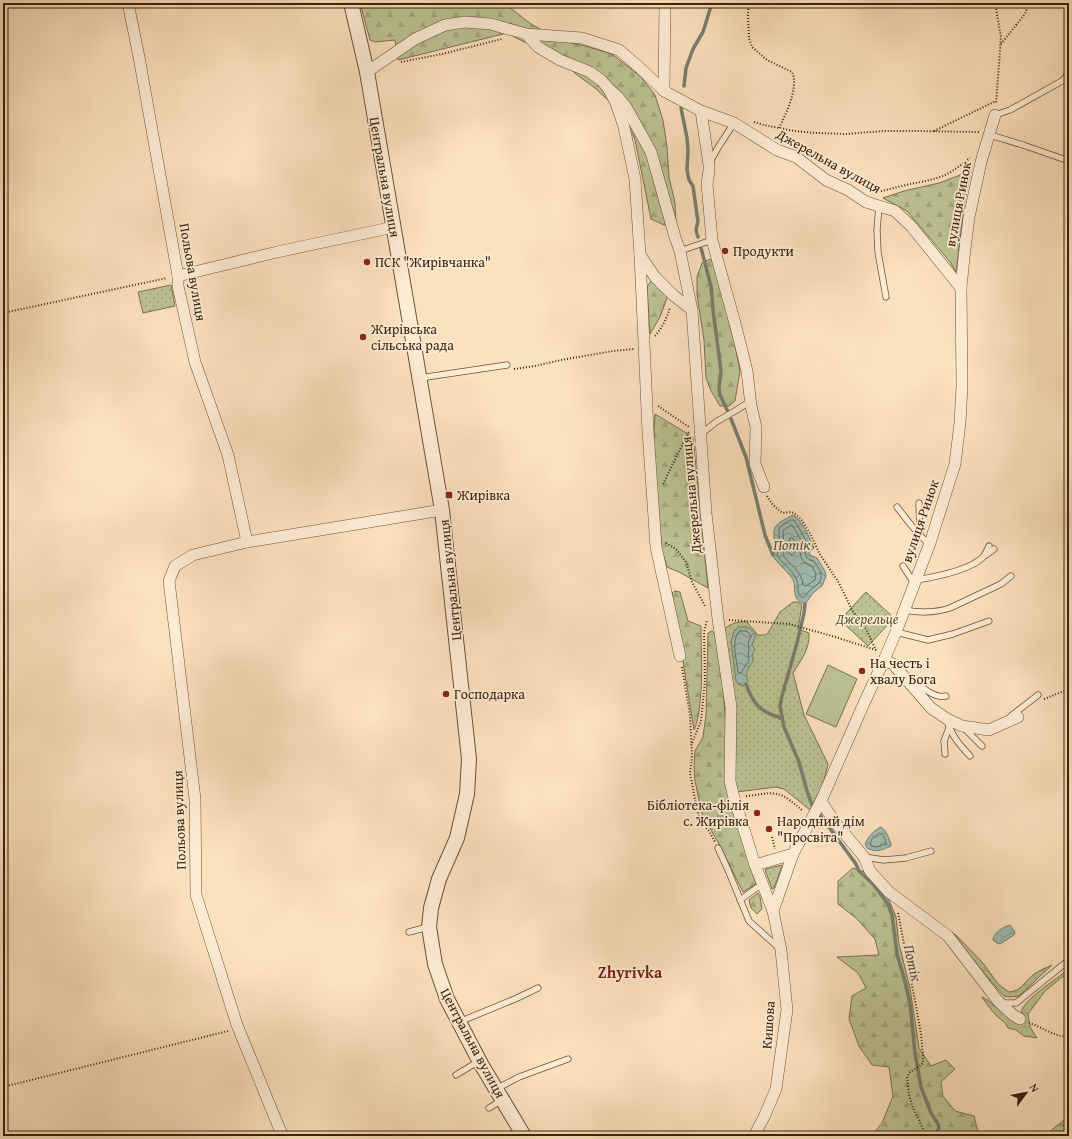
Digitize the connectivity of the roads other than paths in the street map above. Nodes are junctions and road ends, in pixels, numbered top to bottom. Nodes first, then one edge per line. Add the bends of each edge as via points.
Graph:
1 (128, 3) edge
2 (350, 3) edge
3 (665, 3) edge
4 (526, 34) junction
5 (367, 72) junction
6 (1069, 73) edge
7 (608, 88) junction
8 (664, 91) junction
9 (701, 111) junction
10 (996, 115) joint
11 (734, 123) junction
12 (990, 135) junction
13 (1069, 161) edge
14 (709, 165) junction
15 (879, 206) junction
16 (394, 227) junction
17 (712, 240) junction
18 (680, 250) junction
19 (640, 255) junction
20 (178, 276) junction
21 (962, 288) junction
22 (886, 297) dead end
23 (692, 310) junction
24 (507, 365) road end
25 (420, 378) junction
26 (750, 401) junction
27 (701, 434) junction
28 (764, 487) road end
29 (919, 504) dead end
30 (897, 507) dead end
31 (442, 510) junction
32 (920, 536) junction
33 (247, 542) junction
34 (929, 545) junction
35 (991, 547) dead end
36 (903, 566) dead end
37 (1011, 576) dead end
38 (915, 582) junction
39 (904, 610) junction
40 (989, 621) dead end
41 (896, 632) junction
42 (680, 656) road end
43 (889, 662) junction
44 (1038, 695) dead end
45 (946, 696) dead end
46 (1018, 717) dead end
47 (948, 723) junction
48 (1002, 724) junction
49 (962, 726) junction
50 (982, 746) dead end
51 (945, 754) dead end
52 (970, 756) dead end
53 (821, 801) junction
54 (718, 848) road end
55 (931, 851) dead end
56 (793, 854) junction
57 (864, 857) junction
58 (755, 865) junction
59 (762, 884) junction
60 (740, 900) junction
61 (773, 911) junction
62 (429, 927) junction
63 (409, 932) dead end
64 (781, 950) junction
65 (1069, 960) edge
66 (538, 988) dead end
67 (1001, 1003) junction
68 (1020, 1019) dead end
69 (459, 1022) junction
70 (568, 1059) dead end
71 (480, 1061) junction
72 (456, 1075) dead end
73 (499, 1095) junction
74 (489, 1108) dead end
75 (284, 1136) edge
76 (524, 1136) edge
77 (754, 1136) edge

1 - 20 street, Польова вулиця
2 - 5 street, Центральна вулиця
3 - 8 street
4 - 5 street via 491,24 464,22 444,26 415,40
4 - 7 street, Джерельна вулиця via 538,47 560,60 590,72
4 - 8 street, Джерельна вулиця via 582,38 619,50
5 - 16 street, Центральна вулиця
6 - 10 lane via 1062,81
7 - 18 street, Джерельна вулиця via 626,107 651,152
7 - 19 street, Джерельна вулиця via 624,127 636,179
8 - 9 street, Джерельна вулиця
9 - 11 street, Джерельна вулиця
9 - 14 street
10 - 12 street, вулиця Ринок
11 - 14 lane
11 - 15 street, Джерельна вулиця via 777,150 796,157 826,180 866,202
12 - 13 lane
12 - 21 street, вулиця Ринок via 981,162 969,217
14 - 17 street via 707,184
15 - 21 street, Джерельна вулиця via 895,211 911,226
15 - 22 lane via 876,230
16 - 20 street
16 - 25 street, Центральна вулиця
17 - 18 lane
17 - 26 street via 747,371
18 - 23 street, Джерельна вулиця
19 - 23 street via 654,277
19 - 42 street, Джерельна вулиця via 654,530
20 - 33 street, Польова вулиця via 195,362 228,455
21 - 34 street, вулиця Ринок via 962,386 955,464
23 - 27 street, Джерельна вулиця
24 - 25 lane
25 - 31 street, Центральна вулиця
26 - 27 lane
26 - 28 street via 756,427 755,464
27 - 58 street, Джерельна вулиця via 714,616 731,707 730,781
29 - 32 lane
30 - 32 lane
31 - 33 street, Польова вулиця
31 - 62 street, Центральна вулиця via 470,759 467,794 457,838 439,879
32 - 34 lane
33 - 75 street, Польова вулиця via 193,555 175,566 169,581 195,799 196,895 237,1025
34 - 38 street, вулиця Ринок
35 - 38 lane via 983,558 966,568
36 - 38 lane
37 - 39 lane via 1001,584 946,610
38 - 39 street, вулиця Ринок
39 - 41 street, вулиця Ринок
40 - 41 lane via 954,634 928,640
41 - 43 street, вулиця Ринок
43 - 45 lane via 930,692 941,697
43 - 47 street
43 - 53 street, вулиця Ринок via 865,701
44 - 48 lane
46 - 48 street
47 - 49 street
47 - 51 lane via 944,741
47 - 52 lane via 954,739
48 - 49 street via 989,730
49 - 50 lane
53 - 56 street, вулиця Ринок
53 - 57 street
54 - 60 lane
55 - 57 lane via 906,858 884,860
56 - 58 street
56 - 61 street, вулиця Ринок
57 - 67 street via 870,871 889,892 948,936
58 - 59 street, Джерельна вулиця
59 - 60 lane
59 - 61 street, Джерельна вулиця
60 - 64 lane via 749,921
61 - 64 street, Кишова
62 - 63 lane
62 - 69 street, Центральна вулиця via 435,964 447,999
64 - 77 street, Кишова via 787,1010 776,1089
65 - 67 lane via 1016,1003
66 - 69 lane
67 - 68 street
69 - 71 street, Центральна вулиця
70 - 73 lane via 519,1077
71 - 72 lane
71 - 73 street, Центральна вулиця
73 - 74 lane
73 - 76 street, Центральна вулиця

